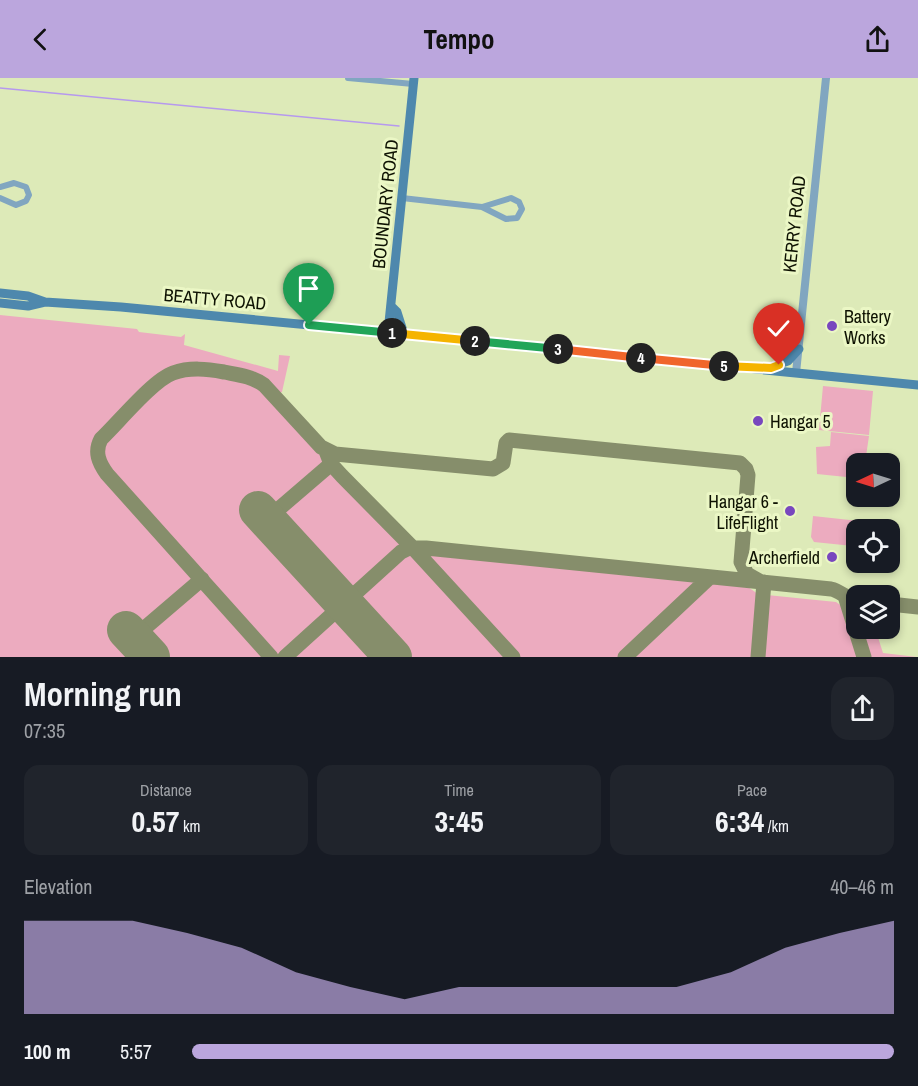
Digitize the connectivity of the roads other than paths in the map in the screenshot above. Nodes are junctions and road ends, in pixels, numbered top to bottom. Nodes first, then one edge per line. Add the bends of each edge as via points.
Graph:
1 (348, 78) edge
2 (826, 78) edge
3 (413, 81) edge
4 (0, 187) edge
5 (0, 198) edge
6 (402, 198) junction
7 (482, 207) junction
8 (0, 293) edge
9 (45, 302) junction
10 (0, 303) edge
11 (391, 306) junction
12 (388, 332) junction
13 (404, 334) junction
14 (799, 349) junction
15 (747, 368) junction
16 (796, 374) junction
17 (918, 386) edge

1 - 3 street
2 - 14 street, KERRY ROAD
3 - 6 main road, BOUNDARY ROAD
4 - 5 street via 19,183 29,195 20,204
6 - 7 street
6 - 11 main road, BOUNDARY ROAD
7 - 7 street via 511,198 522,209 517,218 510,219
8 - 9 main road, BEATTY ROAD
9 - 10 main road, BEATTY ROAD via 28,306
9 - 12 main road, BEATTY ROAD
11 - 12 main road, BOUNDARY ROAD
11 - 13 main road
12 - 13 main road, BEATTY ROAD
13 - 15 main road, BEATTY ROAD
14 - 15 main road via 788,361 771,368
14 - 16 street, KERRY ROAD
15 - 16 main road, BEATTY ROAD
16 - 17 main road, BEATTY ROAD

